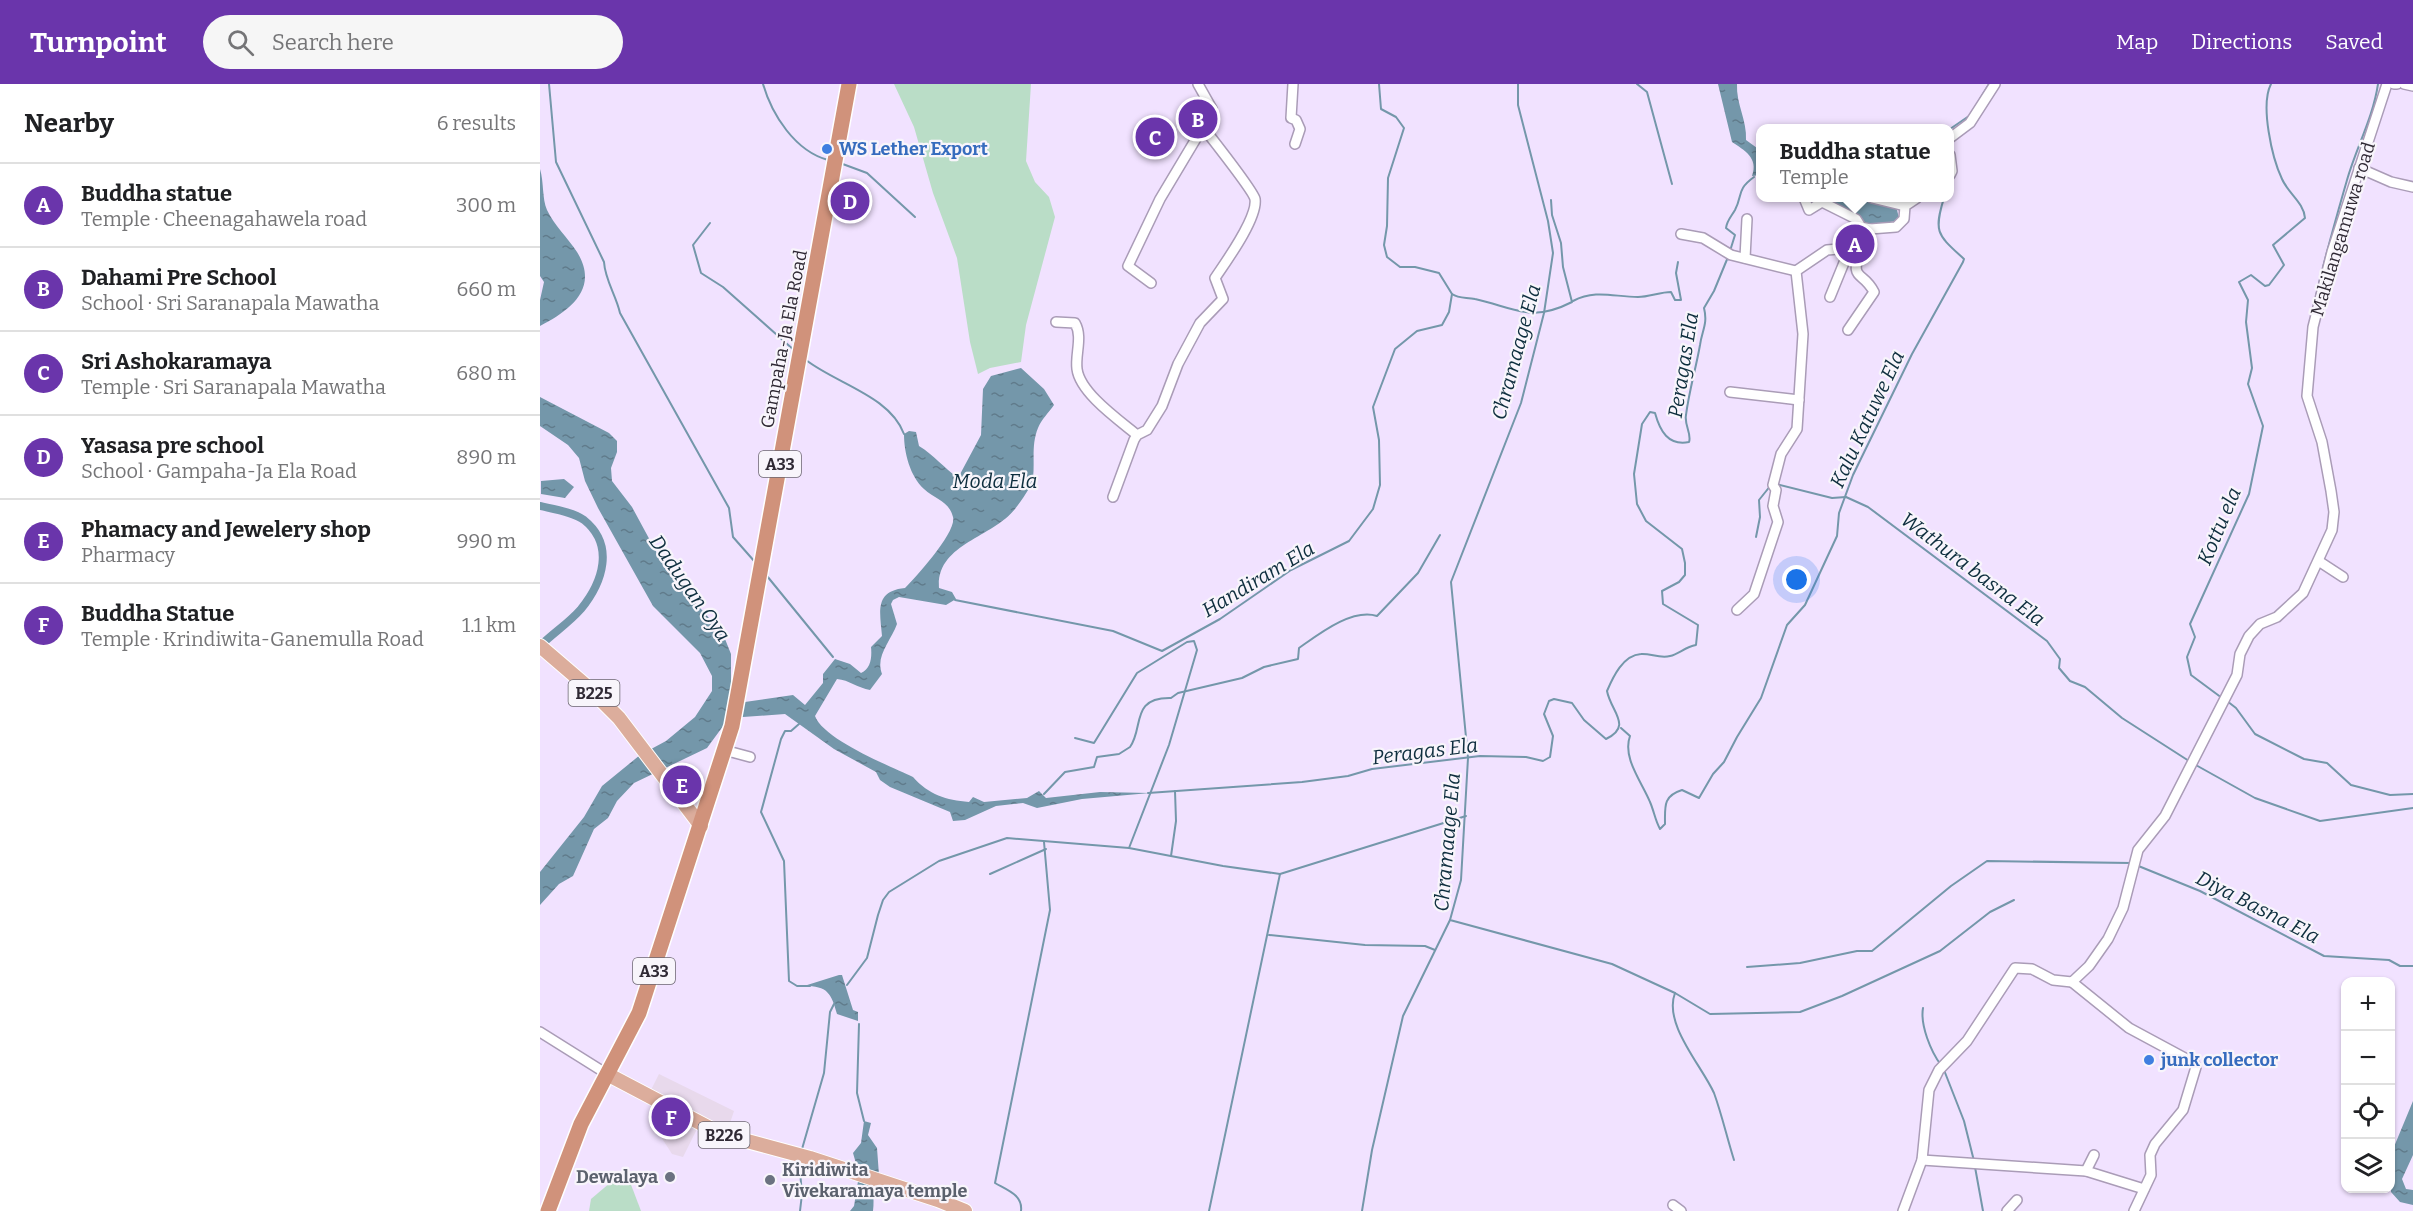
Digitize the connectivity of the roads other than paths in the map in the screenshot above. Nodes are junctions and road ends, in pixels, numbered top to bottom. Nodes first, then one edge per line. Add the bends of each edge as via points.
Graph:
1 (849, 84) edge
2 (1198, 84) edge
3 (1293, 84) edge
4 (1995, 84) edge
5 (2387, 84) edge
6 (2404, 84) edge
7 (2413, 86) edge
8 (1203, 127) junction
9 (1954, 135) edge
10 (1295, 144) dead end
11 (2359, 168) junction
12 (2413, 187) edge
13 (1806, 202) edge
14 (1822, 202) edge
15 (1822, 202) edge
16 (1888, 202) edge
17 (1911, 202) edge
18 (1905, 206) junction
19 (1747, 219) dead end
20 (1870, 229) junction
21 (1681, 234) dead end
22 (1861, 247) junction
23 (1850, 248) junction
24 (1745, 258) junction
25 (1796, 271) junction
26 (1151, 283) dead end
27 (1830, 297) dead end
28 (1056, 322) dead end
29 (1848, 330) dead end
30 (1730, 392) dead end
31 (1799, 400) junction
32 (1137, 435) junction
33 (1113, 497) dead end
34 (2320, 562) junction
35 (2343, 577) dead end
36 (1737, 610) dead end
37 (540, 646) edge
38 (724, 750) junction
39 (750, 757) dead end
40 (701, 826) junction
41 (2072, 982) junction
42 (540, 1032) edge
43 (607, 1074) junction
44 (2094, 1155) dead end
45 (1922, 1160) junction
46 (2086, 1171) junction
47 (2144, 1189) junction
48 (2018, 1200) dead end
49 (548, 1211) edge
50 (964, 1211) edge
51 (1903, 1211) edge
52 (2007, 1211) edge
53 (2134, 1211) edge

1 - 38 highway, Gampaha-Ja Ela Road / A33 via 737,700
2 - 8 street via 1212,109
3 - 10 street via 1290,118 1296,120 1300,129
4 - 9 street via 1970,123
5 - 11 street, Makilangamuwa road
6 - 7 street
8 - 26 street via 1160,199 1128,266
8 - 32 street via 1255,198 1244,231 1215,278 1223,299 1200,323 1162,406 1147,430
11 - 12 street
11 - 34 street, Makilangamuwa road via 2332,252 2313,327 2309,363 2307,396 2322,442 2334,512
13 - 15 street via 1809,210
14 - 20 street
16 - 18 street
17 - 18 street
18 - 20 street via 1904,219 1896,227
19 - 24 street
20 - 22 street
21 - 24 street via 1702,238 1729,255
22 - 23 street
22 - 29 street via 1857,274 1874,292
23 - 25 street via 1827,250
23 - 27 street
24 - 25 street
25 - 31 street via 1803,334
28 - 32 street via 1077,325 1080,379 1095,399
30 - 31 street
31 - 36 street via 1797,429 1781,454 1774,484 1773,506 1778,522 1754,594
32 - 33 street
34 - 35 street
34 - 41 street, Makilangamuwa road via 2297,599 2249,636 2228,695 2161,823 2138,850 2123,908 2108,939
37 - 40 main road, B225 via 619,718
38 - 39 street
38 - 40 highway, Gampaha-Ja Ela Road / A33
40 - 43 highway, Gampaha-Ja Ela Road / A33 via 639,1013
41 - 45 street via 2053,980 2018,967 2007,979 1929,1090
41 - 47 street via 2129,1028 2196,1067 2183,1110 2150,1155 2151,1175
42 - 43 street
43 - 49 highway, Gampaha-Ja Ela Road / A33 via 581,1124
43 - 50 main road, B226 via 722,1134 879,1180
44 - 46 street
45 - 46 street
45 - 51 street
46 - 47 street
47 - 53 street
48 - 52 street

